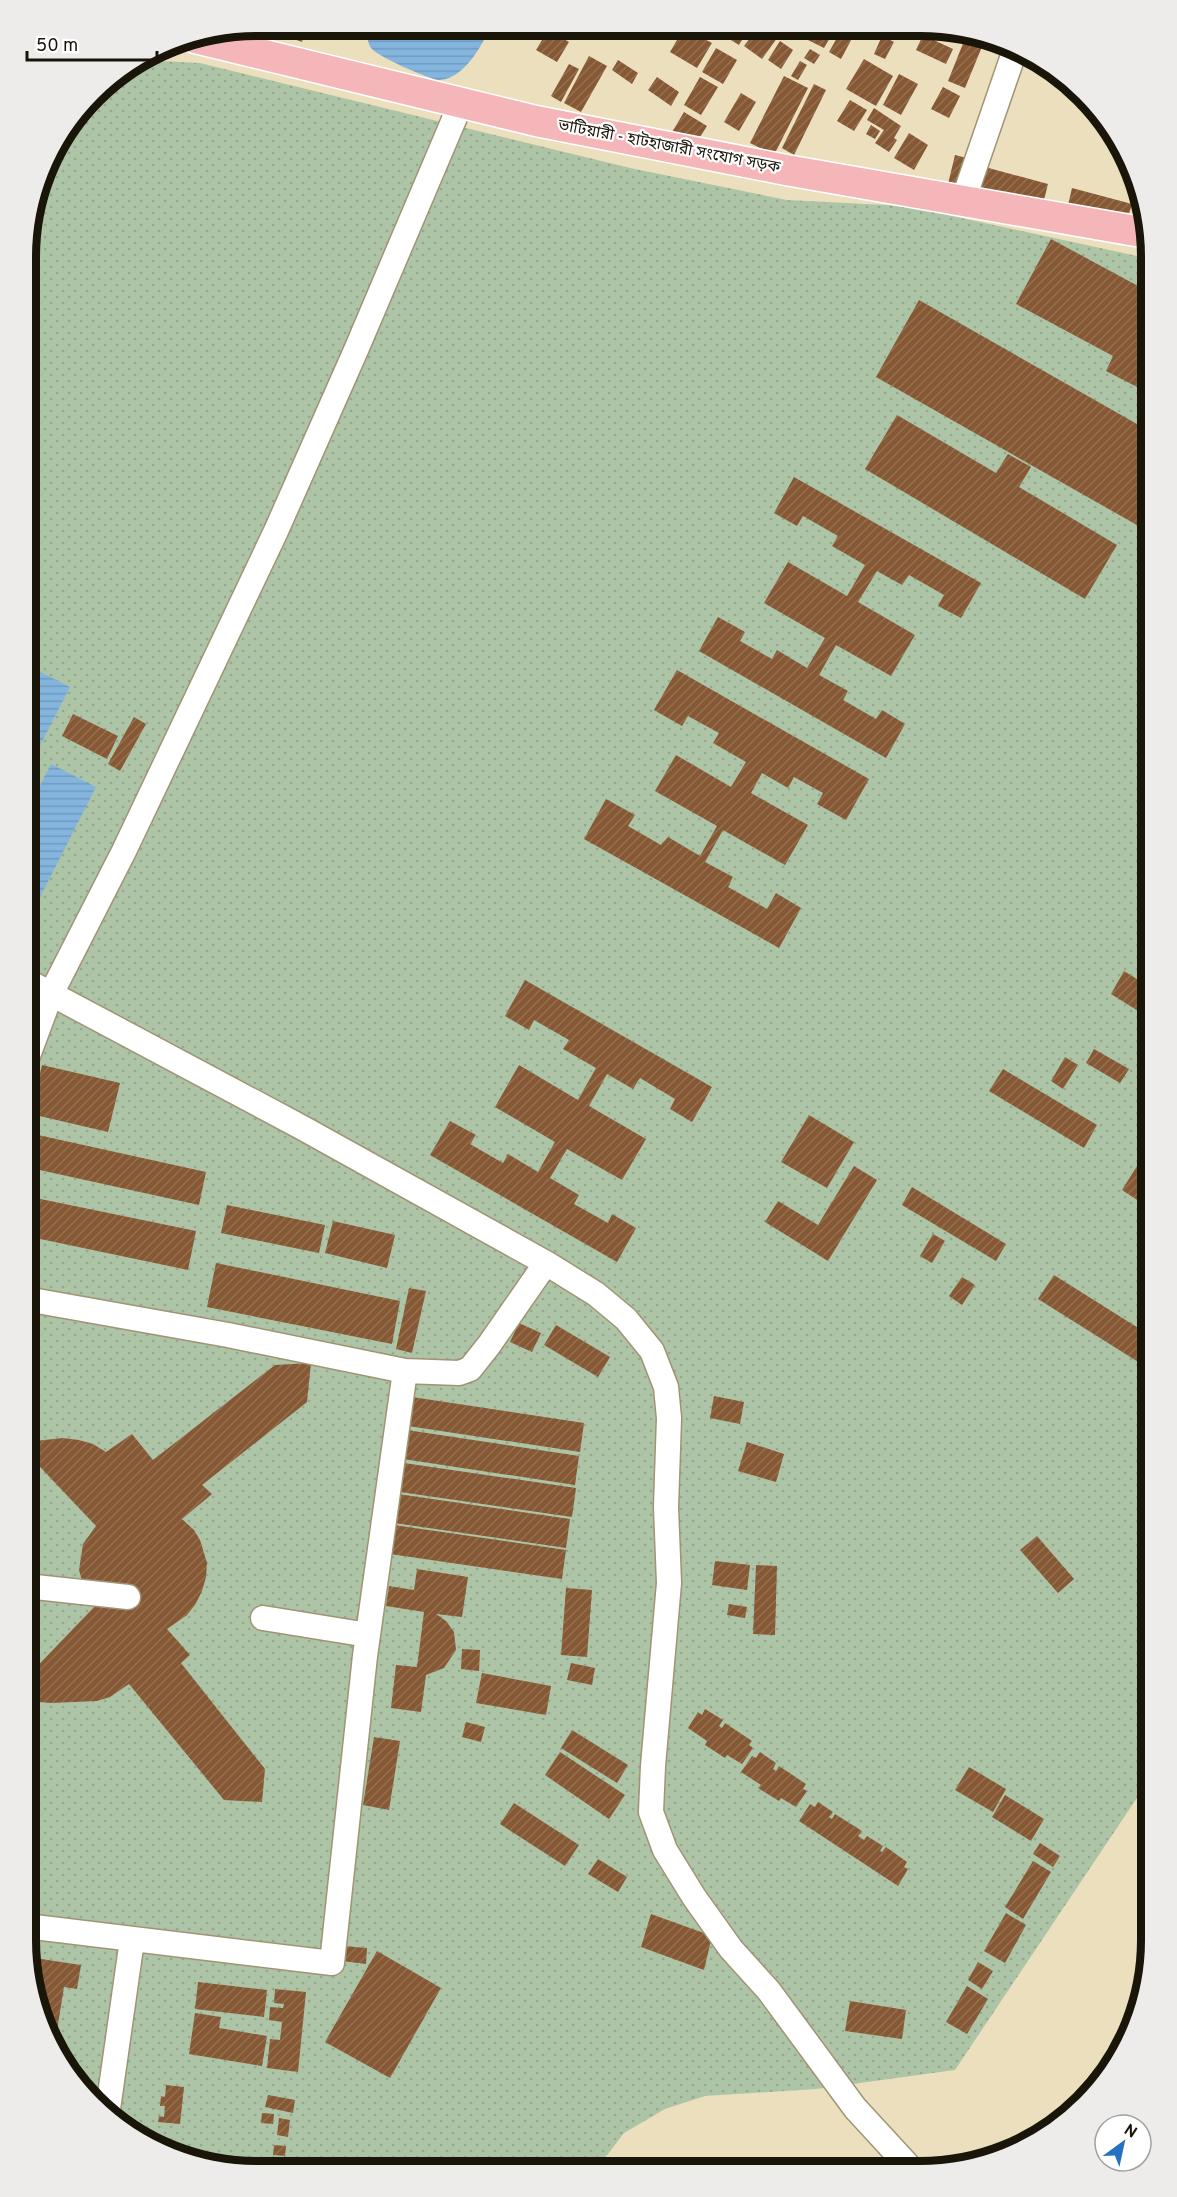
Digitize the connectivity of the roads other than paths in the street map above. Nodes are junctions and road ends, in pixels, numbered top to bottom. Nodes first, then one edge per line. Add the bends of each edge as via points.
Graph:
1 (209, 41) edge
2 (1013, 57) edge
3 (461, 103) junction
4 (963, 201) junction
5 (1139, 232) edge
6 (36, 986) edge
7 (51, 994) junction
8 (36, 1036) edge
9 (546, 1263) junction
10 (36, 1301) edge
11 (405, 1371) junction
12 (36, 1587) edge
13 (128, 1597) dead end
14 (263, 1618) dead end
15 (368, 1635) junction
16 (36, 1927) edge
17 (132, 1940) junction
18 (109, 2104) edge
19 (903, 2161) edge

1 - 3 main road, ভাটিয়ারী - হাটহাজারী সংযোগ সড়ক
2 - 4 street
3 - 4 main road, ভাটিয়ারী - হাটহাজারী সংযোগ সড়ক via 536,122
3 - 7 street via 276,531 135,830
4 - 5 main road, ভাটিয়ারী - হাটহাজারী সংযোগ সড়ক
6 - 7 street
7 - 8 street
7 - 9 street
9 - 11 street via 470,1369 459,1373
9 - 19 street via 596,1294 626,1319 652,1351 666,1387 669,1583 651,1812 664,1850 731,1948 769,1991 855,2108
10 - 11 street
11 - 15 street
12 - 13 street
14 - 15 street
15 - 17 street via 332,1963
16 - 17 street
17 - 18 street

